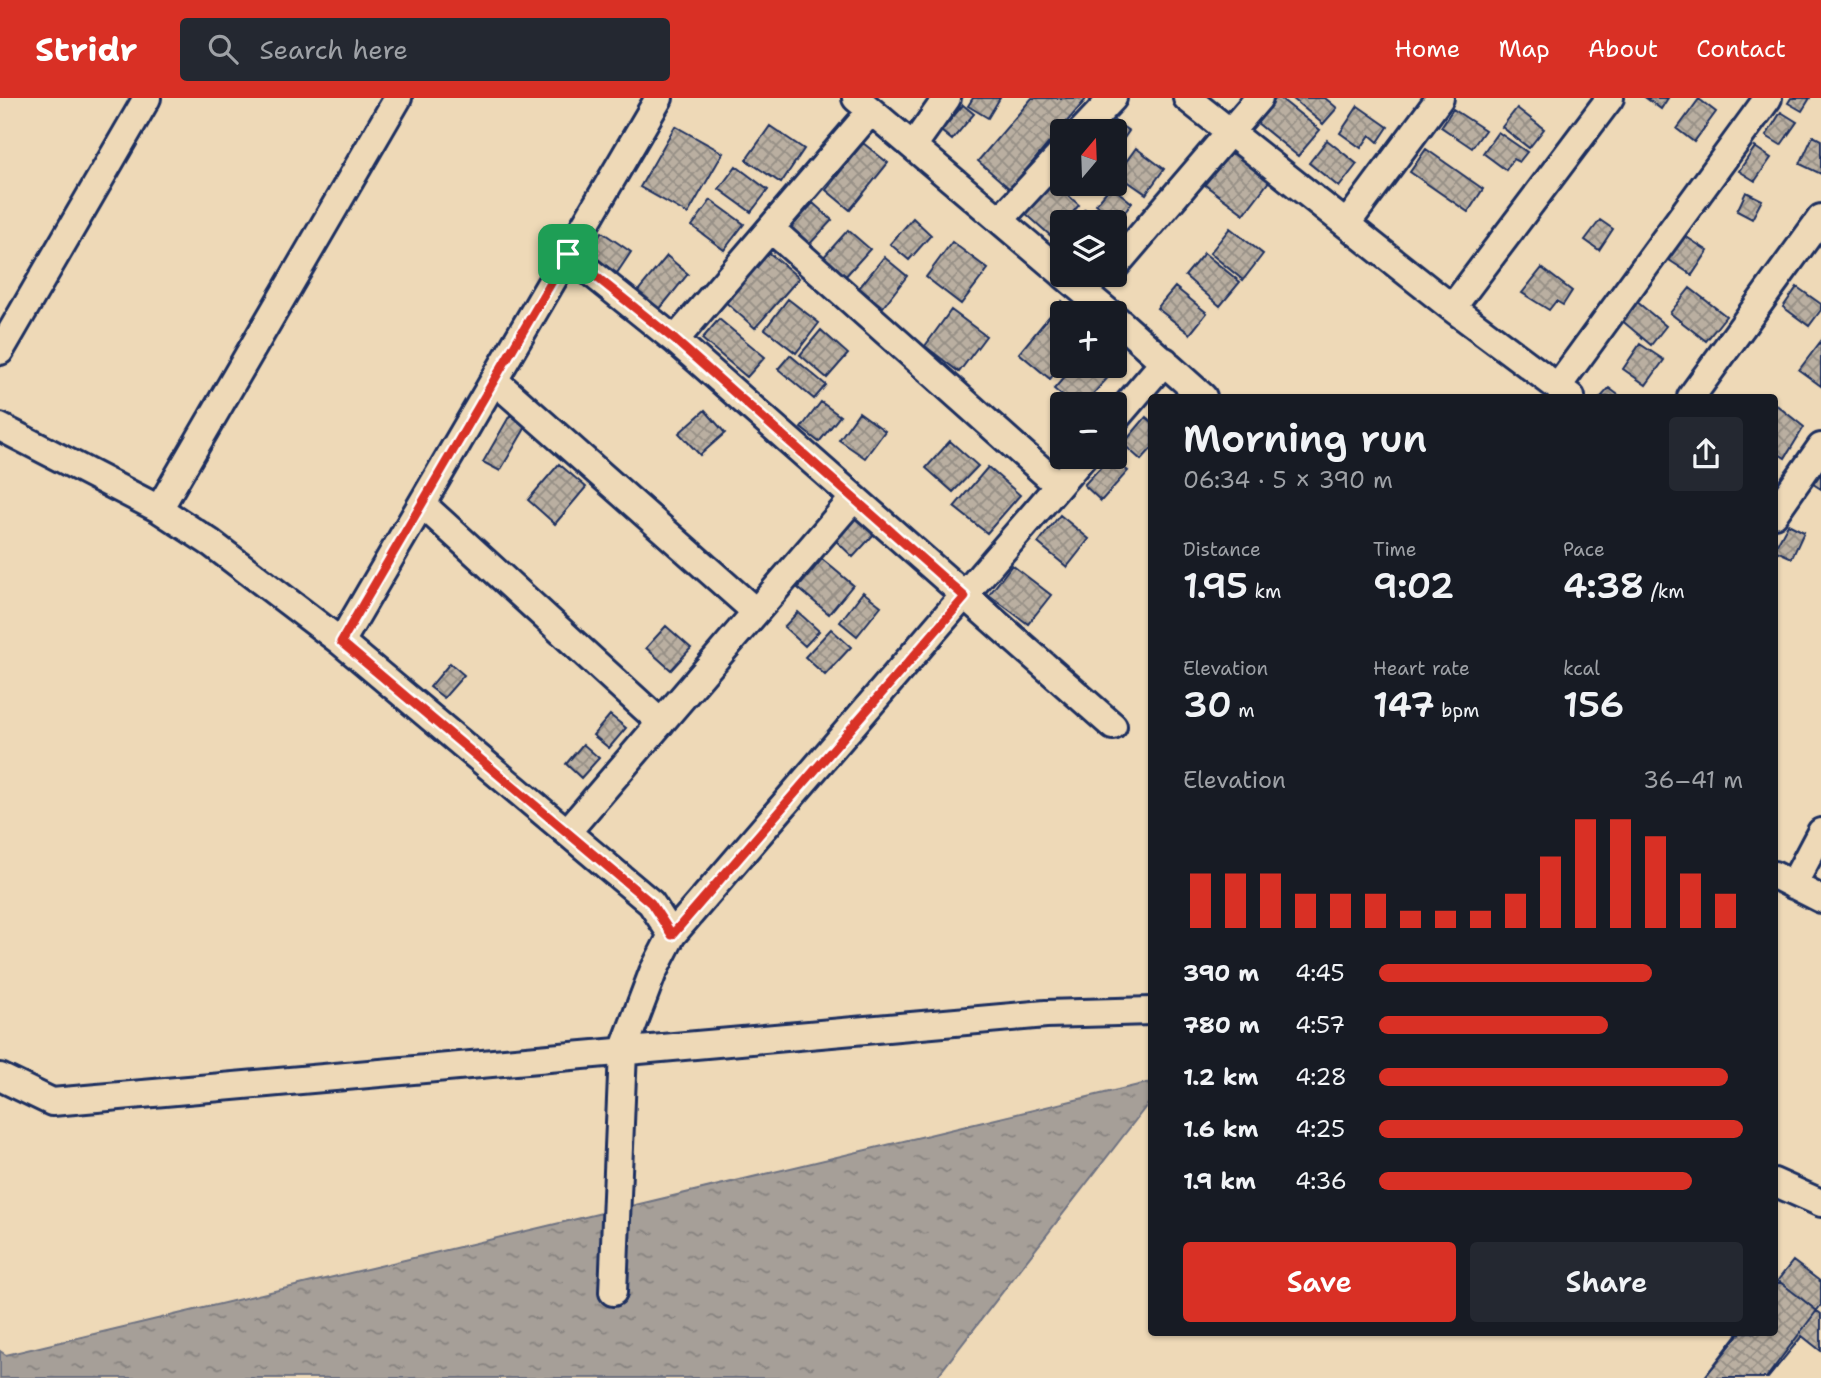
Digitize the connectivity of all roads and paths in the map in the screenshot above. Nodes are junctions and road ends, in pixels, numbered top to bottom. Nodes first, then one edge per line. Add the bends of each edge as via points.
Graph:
1 (147, 98) edge
2 (398, 98) edge
3 (659, 98) edge
4 (947, 98) edge
5 (1113, 98) edge
6 (1187, 98) edge
7 (1259, 98) edge
8 (1440, 98) edge
9 (1610, 98) edge
10 (1768, 98) edge
11 (864, 104) edge
12 (1094, 119) edge
13 (1233, 132) junction
14 (913, 146) junction
15 (1050, 166) edge
16 (1821, 218) edge
17 (1000, 220) junction
18 (1348, 222) junction
19 (771, 229) junction
20 (1127, 252) edge
21 (568, 254) junction
22 (1050, 263) edge
23 (1078, 287) edge
24 (1096, 287) edge
25 (1088, 296) junction
26 (1094, 301) edge
27 (1452, 308) junction
28 (1127, 328) edge
29 (675, 340) junction
30 (0, 351) edge
31 (1165, 361) junction
32 (494, 380) junction
33 (1564, 391) edge
34 (1200, 394) edge
35 (1693, 394) edge
36 (1127, 405) edge
37 (0, 427) edge
38 (1821, 447) edge
39 (1072, 469) edge
40 (1058, 485) junction
41 (853, 499) junction
42 (422, 504) junction
43 (1778, 508) edge
44 (159, 509) junction
45 (965, 597) junction
46 (756, 612) junction
47 (341, 642) junction
48 (660, 723) junction
49 (1113, 726) dead end
50 (567, 832) junction
51 (1821, 832) edge
52 (1784, 880) edge
53 (1821, 899) edge
54 (672, 935) junction
55 (1148, 1011) edge
56 (623, 1051) junction
57 (0, 1077) edge
58 (1778, 1184) edge
59 (1821, 1203) edge
60 (613, 1292) dead end

1 - 30 street
2 - 44 street
3 - 21 street
4 - 14 street
5 - 12 street
6 - 13 street
7 - 13 street
8 - 18 street
9 - 27 street
10 - 33 street
11 - 14 street
11 - 19 street
13 - 18 street
13 - 20 street
14 - 17 street
15 - 17 street
16 - 35 street
17 - 22 street
18 - 27 street
19 - 29 street
19 - 40 street
21 - 29 street
21 - 32 street
23 - 25 street
24 - 25 street
25 - 26 street
27 - 33 street
28 - 31 street
29 - 41 street
31 - 34 street
31 - 36 street
32 - 42 street
32 - 46 street
37 - 44 street
38 - 43 street
39 - 40 street
40 - 45 street
41 - 45 street
41 - 46 street
42 - 47 street
42 - 48 street
44 - 47 street
45 - 49 street
45 - 54 street
46 - 48 street
47 - 50 street
48 - 50 street
50 - 54 street via 651,903
51 - 52 street
52 - 53 street
54 - 56 street
55 - 56 street via 1046,1014
56 - 57 street via 52,1102
56 - 60 street
58 - 59 street

